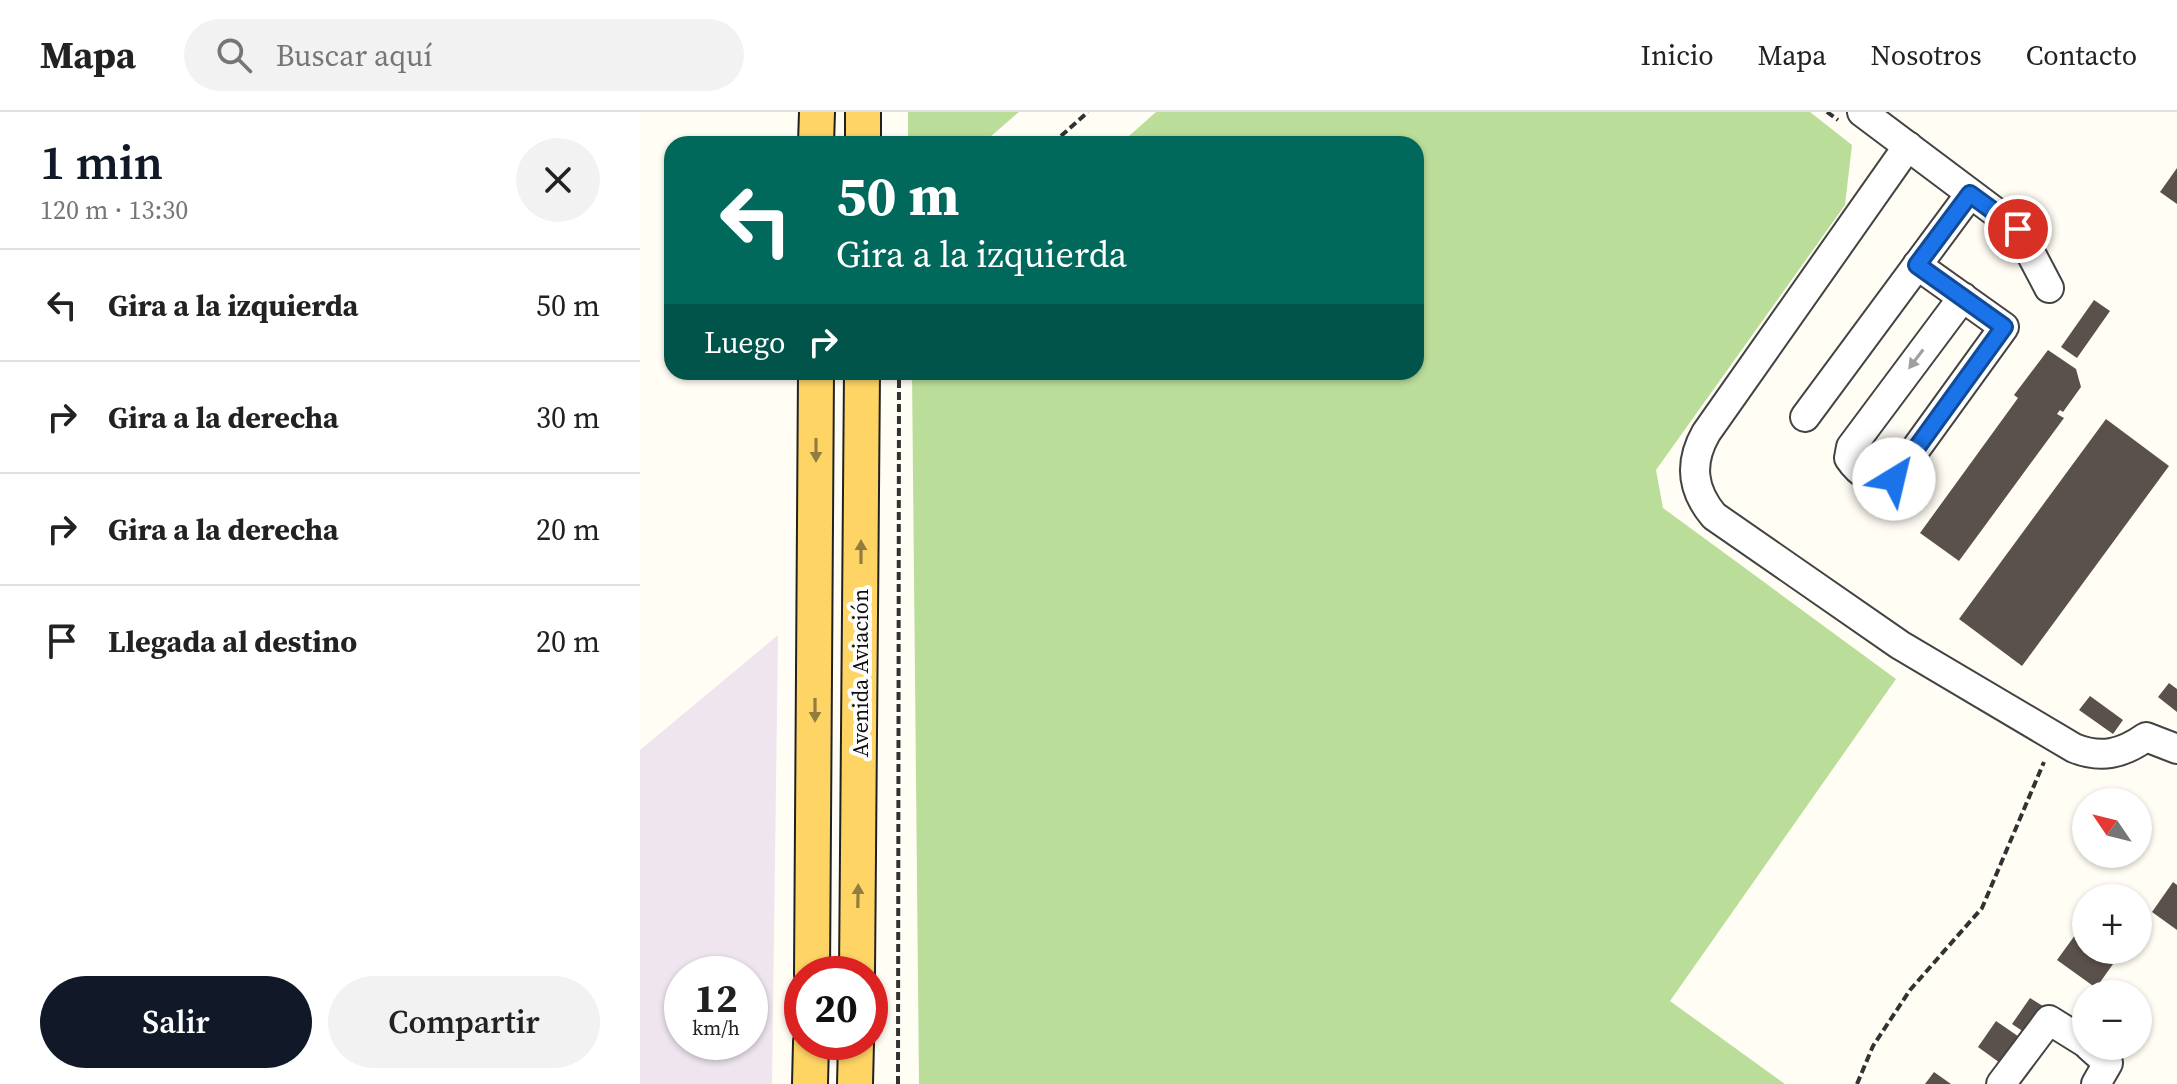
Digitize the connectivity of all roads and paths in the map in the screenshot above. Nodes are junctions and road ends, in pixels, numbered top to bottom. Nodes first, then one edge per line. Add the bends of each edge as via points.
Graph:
1 (817, 112) edge
2 (863, 112) edge
3 (1088, 112) edge
4 (1862, 112) edge
5 (816, 136) edge
6 (863, 136) edge
7 (1061, 136) edge
8 (1908, 146) junction
9 (1970, 194) junction
10 (1917, 265) junction
11 (2049, 288) dead end
12 (1963, 297) junction
13 (816, 380) edge
14 (862, 380) edge
15 (899, 380) edge
16 (1805, 417) dead end
17 (2054, 737) junction
18 (2177, 749) edge
19 (814, 782) junction
20 (812, 956) edge
21 (823, 956) edge
22 (857, 956) edge
23 (2072, 1035) edge
24 (811, 1060) edge
25 (856, 1060) edge
26 (2105, 1060) edge
27 (810, 1084) edge
28 (855, 1084) edge
29 (898, 1084) edge
30 (1857, 1084) edge
31 (2001, 1084) edge
32 (2096, 1084) edge

1 - 5 main road
2 - 6 main road
3 - 7 path
4 - 8 lane
8 - 9 lane
8 - 17 lane via 1706,433 1694,467 1696,486 1714,516 1735,531 1900,645
9 - 10 lane
9 - 11 lane via 2018,229
10 - 12 lane
10 - 16 lane
12 -> 12 lane via 1851,447 1849,458 1875,481 1894,479 2004,327
13 -> 19 main road, Avenida Aviación
22 -> 14 main road, Avenida Aviación
15 - 29 path
17 - 18 lane via 2093,756 2129,749 2146,737
17 - 30 path via 1982,908 1910,990 1873,1046
19 - 20 main road, Avenida Aviación
19 - 21 lane via 828,839
23 - 31 lane via 2049,1020
24 - 27 main road
25 - 28 main road
26 - 32 lane via 2108,1063

